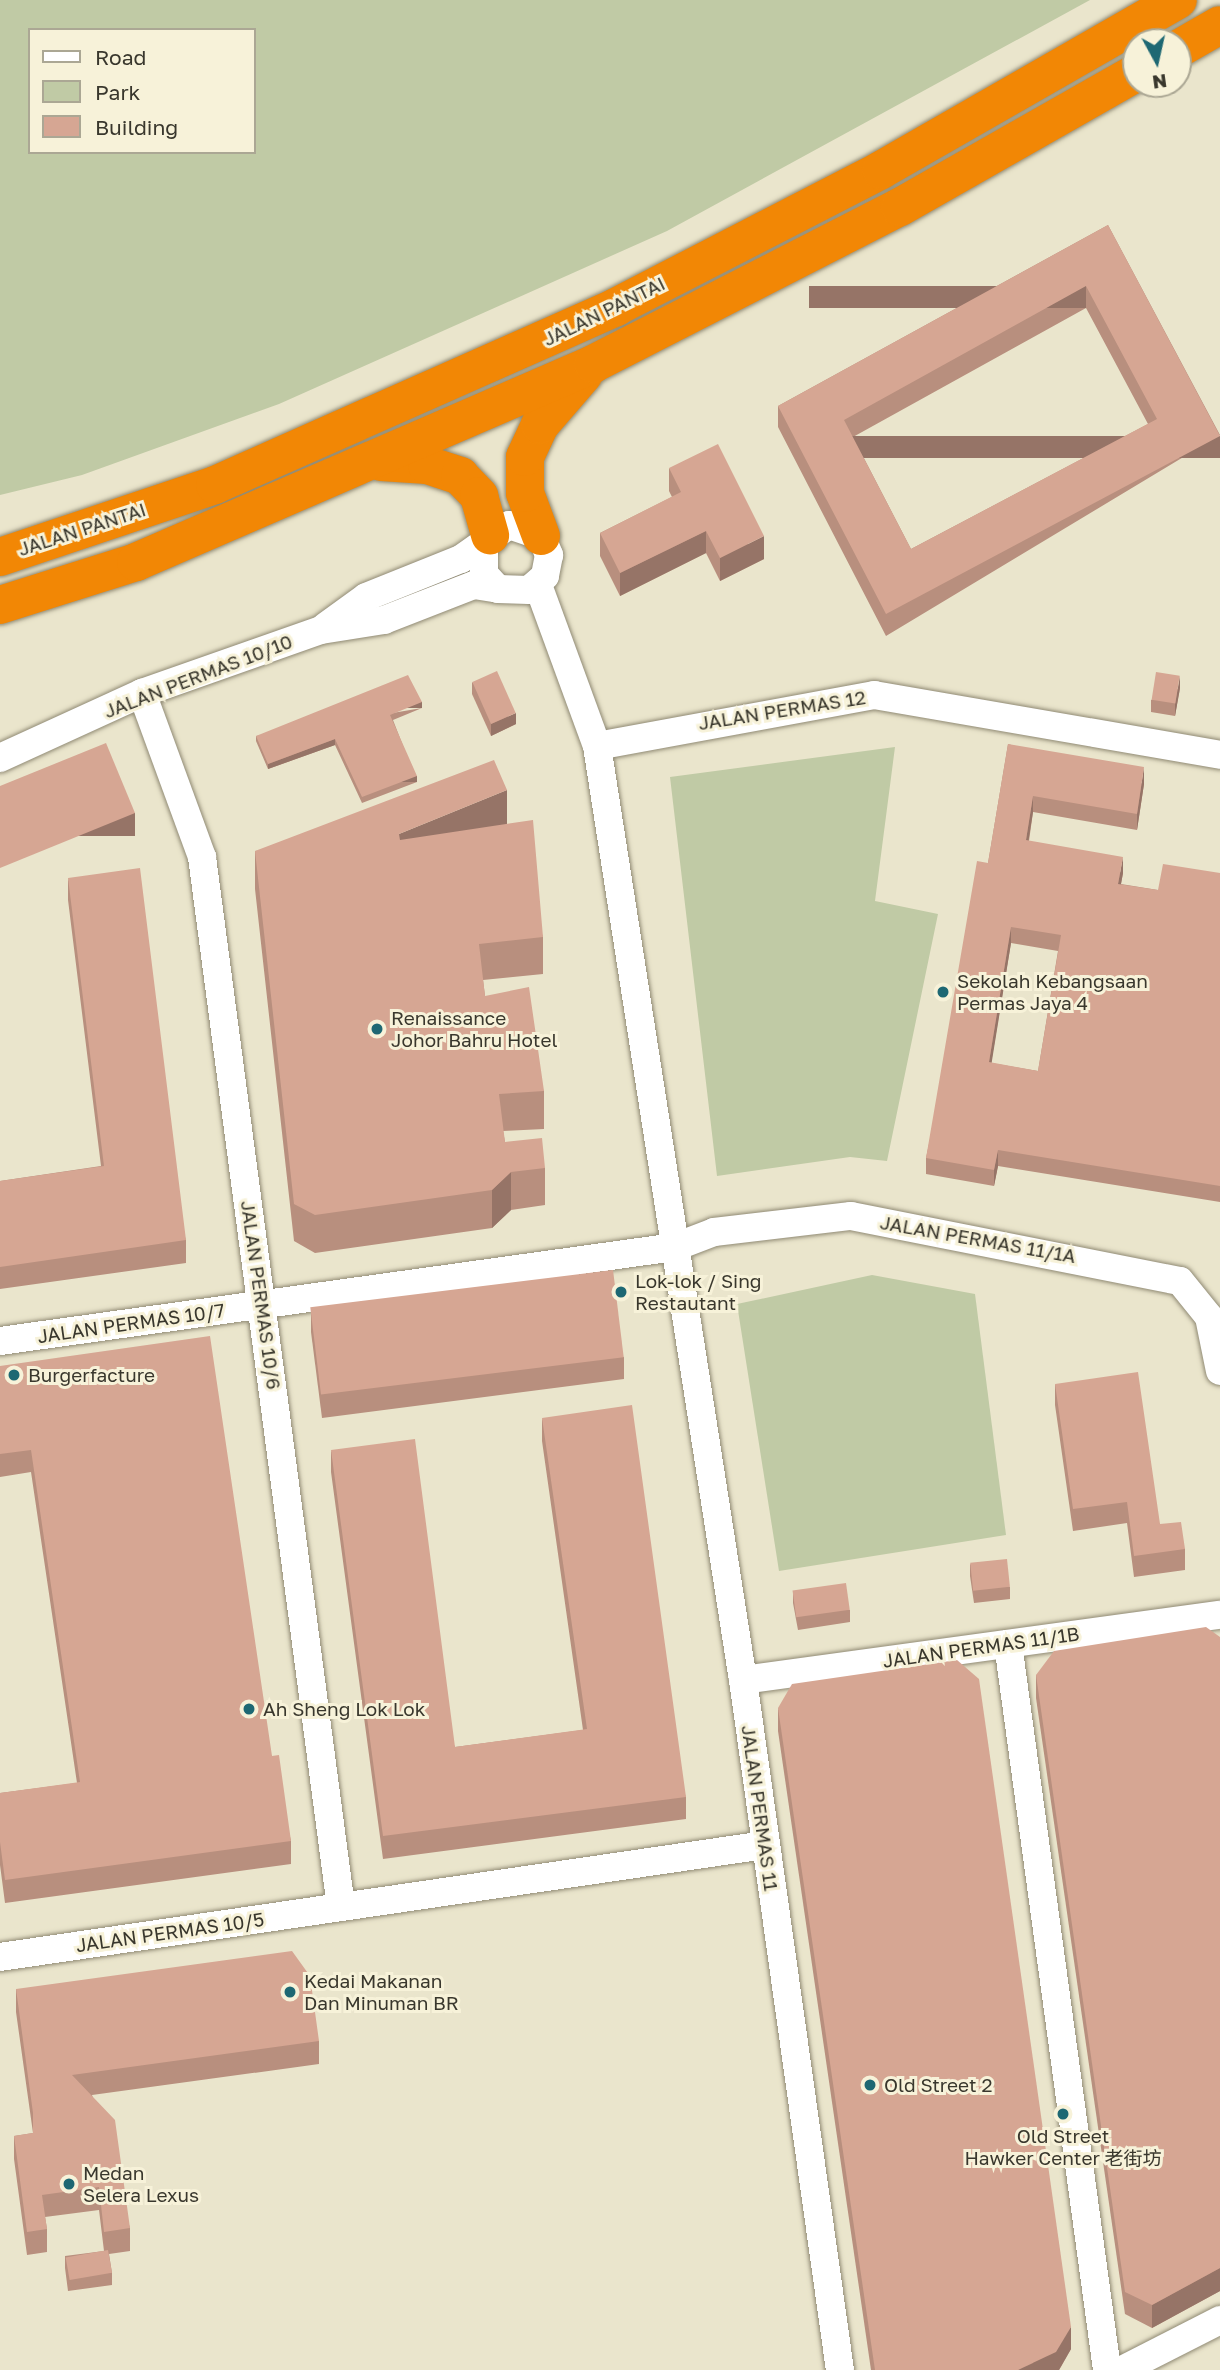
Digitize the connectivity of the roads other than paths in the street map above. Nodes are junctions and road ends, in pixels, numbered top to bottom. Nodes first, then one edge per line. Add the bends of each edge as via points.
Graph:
1 (1178, 0) edge
2 (1220, 25) edge
3 (1192, 41) edge
4 (1122, 81) edge
5 (593, 364) junction
6 (375, 462) junction
7 (160, 503) junction
8 (541, 536) junction
9 (487, 540) junction
10 (0, 546) edge
11 (0, 557) edge
12 (136, 562) junction
13 (538, 585) junction
14 (498, 589) junction
15 (0, 606) edge
16 (0, 628) edge
17 (321, 630) junction
18 (142, 693) junction
19 (597, 746) junction
20 (1220, 755) edge
21 (0, 758) edge
22 (675, 1247) junction
23 (263, 1305) junction
24 (0, 1341) edge
25 (1220, 1371) edge
26 (1220, 1615) edge
27 (1008, 1644) junction
28 (743, 1679) junction
29 (765, 1845) junction
30 (341, 1907) junction
31 (0, 1957) edge
32 (1220, 2320) edge
33 (840, 2370) edge
34 (1107, 2370) edge
35 (1122, 2370) edge

1 - 7 highway, JALAN PANTAI via 881,170 616,307 420,398
2 - 3 highway
4 - 5 highway via 900,207
5 - 6 highway
5 - 8 highway via 540,425 525,457 525,493
6 - 9 highway via 427,465 460,476 479,495
6 - 12 highway
7 - 10 highway
7 - 11 highway, JALAN PANTAI
8 - 9 street via 521,525
8 - 13 street via 549,566
9 - 14 street via 484,574
9 - 17 street, JALAN PERMAS 10/10 via 366,597
12 - 15 highway
12 - 16 highway
13 - 14 street via 519,593
13 - 19 street
14 - 17 street, JALAN PERMAS 10/10 via 474,585 384,620
17 - 18 street, JALAN PERMAS 10/10
18 - 21 street, JALAN PERMAS 10/10
18 - 23 street, JALAN PERMAS 10/6 via 202,857
19 - 20 street, JALAN PERMAS 12 via 874,695
19 - 22 street, JALAN PERMAS 11
22 - 23 street, JALAN PERMAS 11/1A
22 - 25 street, JALAN PERMAS 11/1A via 714,1232 851,1216 1159,1272 1197,1296 1209,1317
22 - 28 street, JALAN PERMAS 11
23 - 24 street, JALAN PERMAS 10/7
23 - 30 street, JALAN PERMAS 10/6
26 - 27 street, JALAN PERMAS 11/1B
27 - 28 street, JALAN PERMAS 11/1B
27 - 34 street
28 - 29 street, JALAN PERMAS 11
29 - 30 street, JALAN PERMAS 10/5
29 - 33 street, JALAN PERMAS 11
30 - 31 street, JALAN PERMAS 10/5
32 - 35 street

